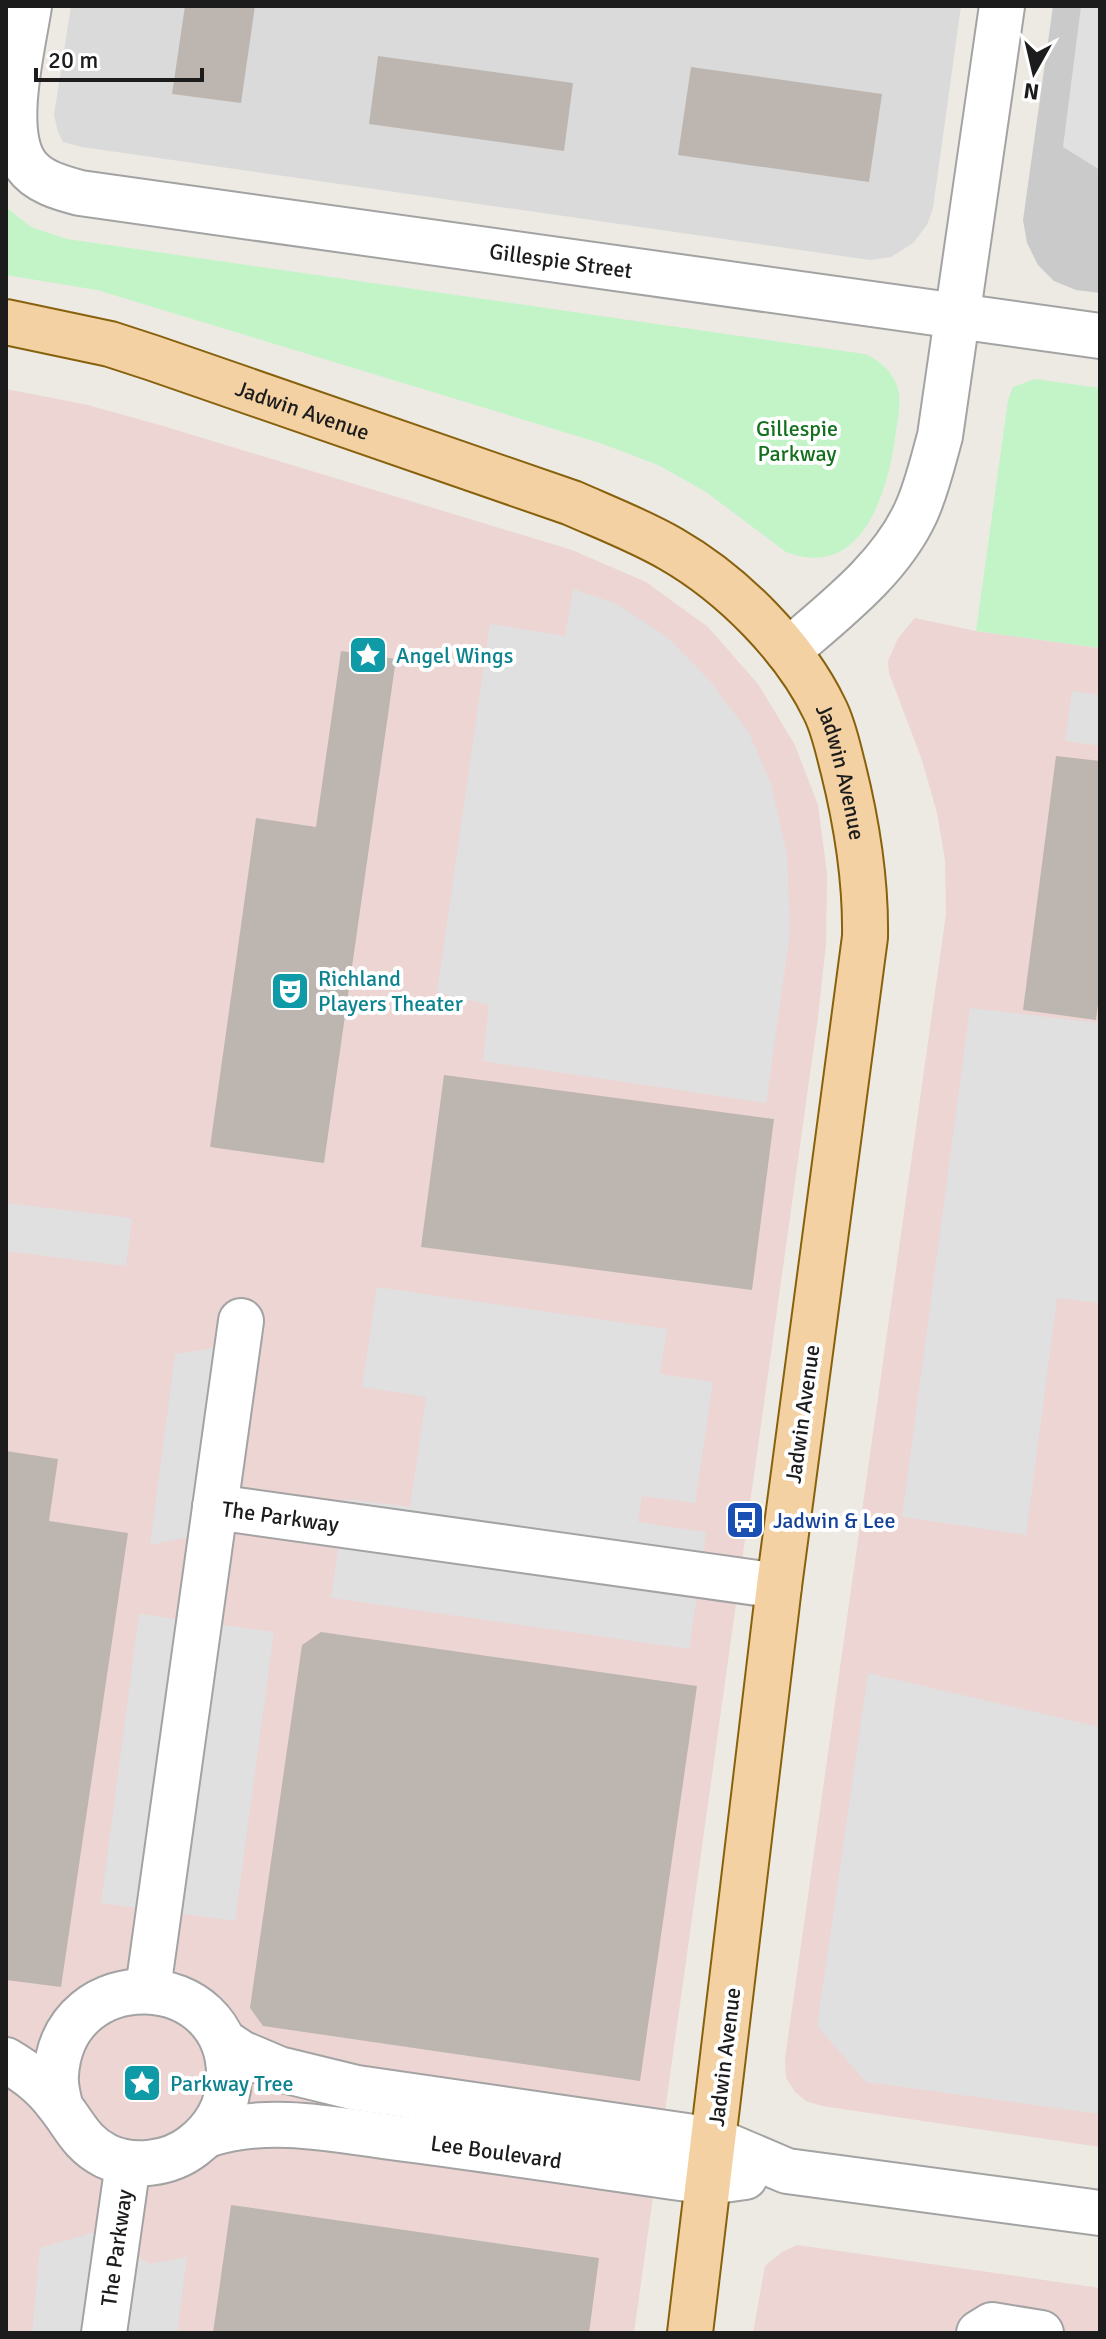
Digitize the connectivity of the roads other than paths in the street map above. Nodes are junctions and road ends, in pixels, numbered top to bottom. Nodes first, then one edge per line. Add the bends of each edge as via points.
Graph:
1 (29, 6) edge
2 (1002, 6) edge
3 (958, 316) junction
4 (6, 322) edge
5 (1100, 336) edge
6 (788, 651) junction
7 (241, 1321) dead end
8 (215, 1507) junction
9 (779, 1586) junction
10 (148, 1989) junction
11 (223, 2041) junction
12 (6, 2060) edge
13 (60, 2105) junction
14 (207, 2135) junction
15 (712, 2161) junction
16 (128, 2163) junction
17 (1100, 2213) edge
18 (104, 2333) edge
19 (690, 2333) edge
20 (979, 2333) edge
21 (1041, 2333) edge

1 - 3 street, Gillespie Street via 13,116 15,144 27,167 52,185
2 - 3 street
3 - 5 street, Gillespie Street
3 - 6 street via 940,436 916,513 855,591
4 - 6 main road, Jadwin Avenue via 110,344 572,503 646,536 696,566
6 - 9 main road, Jadwin Avenue via 827,713 836,741 855,817 865,906 862,963
7 - 8 street
8 - 9 street, The Parkway
8 - 10 street, The Parkway
9 - 15 main road, Jadwin Avenue
10 - 11 street, Lee Boulevard via 192,2005
10 - 13 street via 93,2004 73,2024 60,2049 55,2078
11 - 14 street, Lee Boulevard via 229,2091
11 - 15 street, Lee Boulevard via 279,2069
12 - 13 street via 26,2071
13 - 16 street via 86,2143
14 - 15 street, Lee Boulevard via 241,2126 279,2125 418,2141
14 - 16 street, Lee Boulevard via 184,2153 157,2162
15 - 17 street, Lee Boulevard
15 - 19 main road, Jadwin Avenue
16 - 18 street, The Parkway
20 - 21 street via 992,2325

